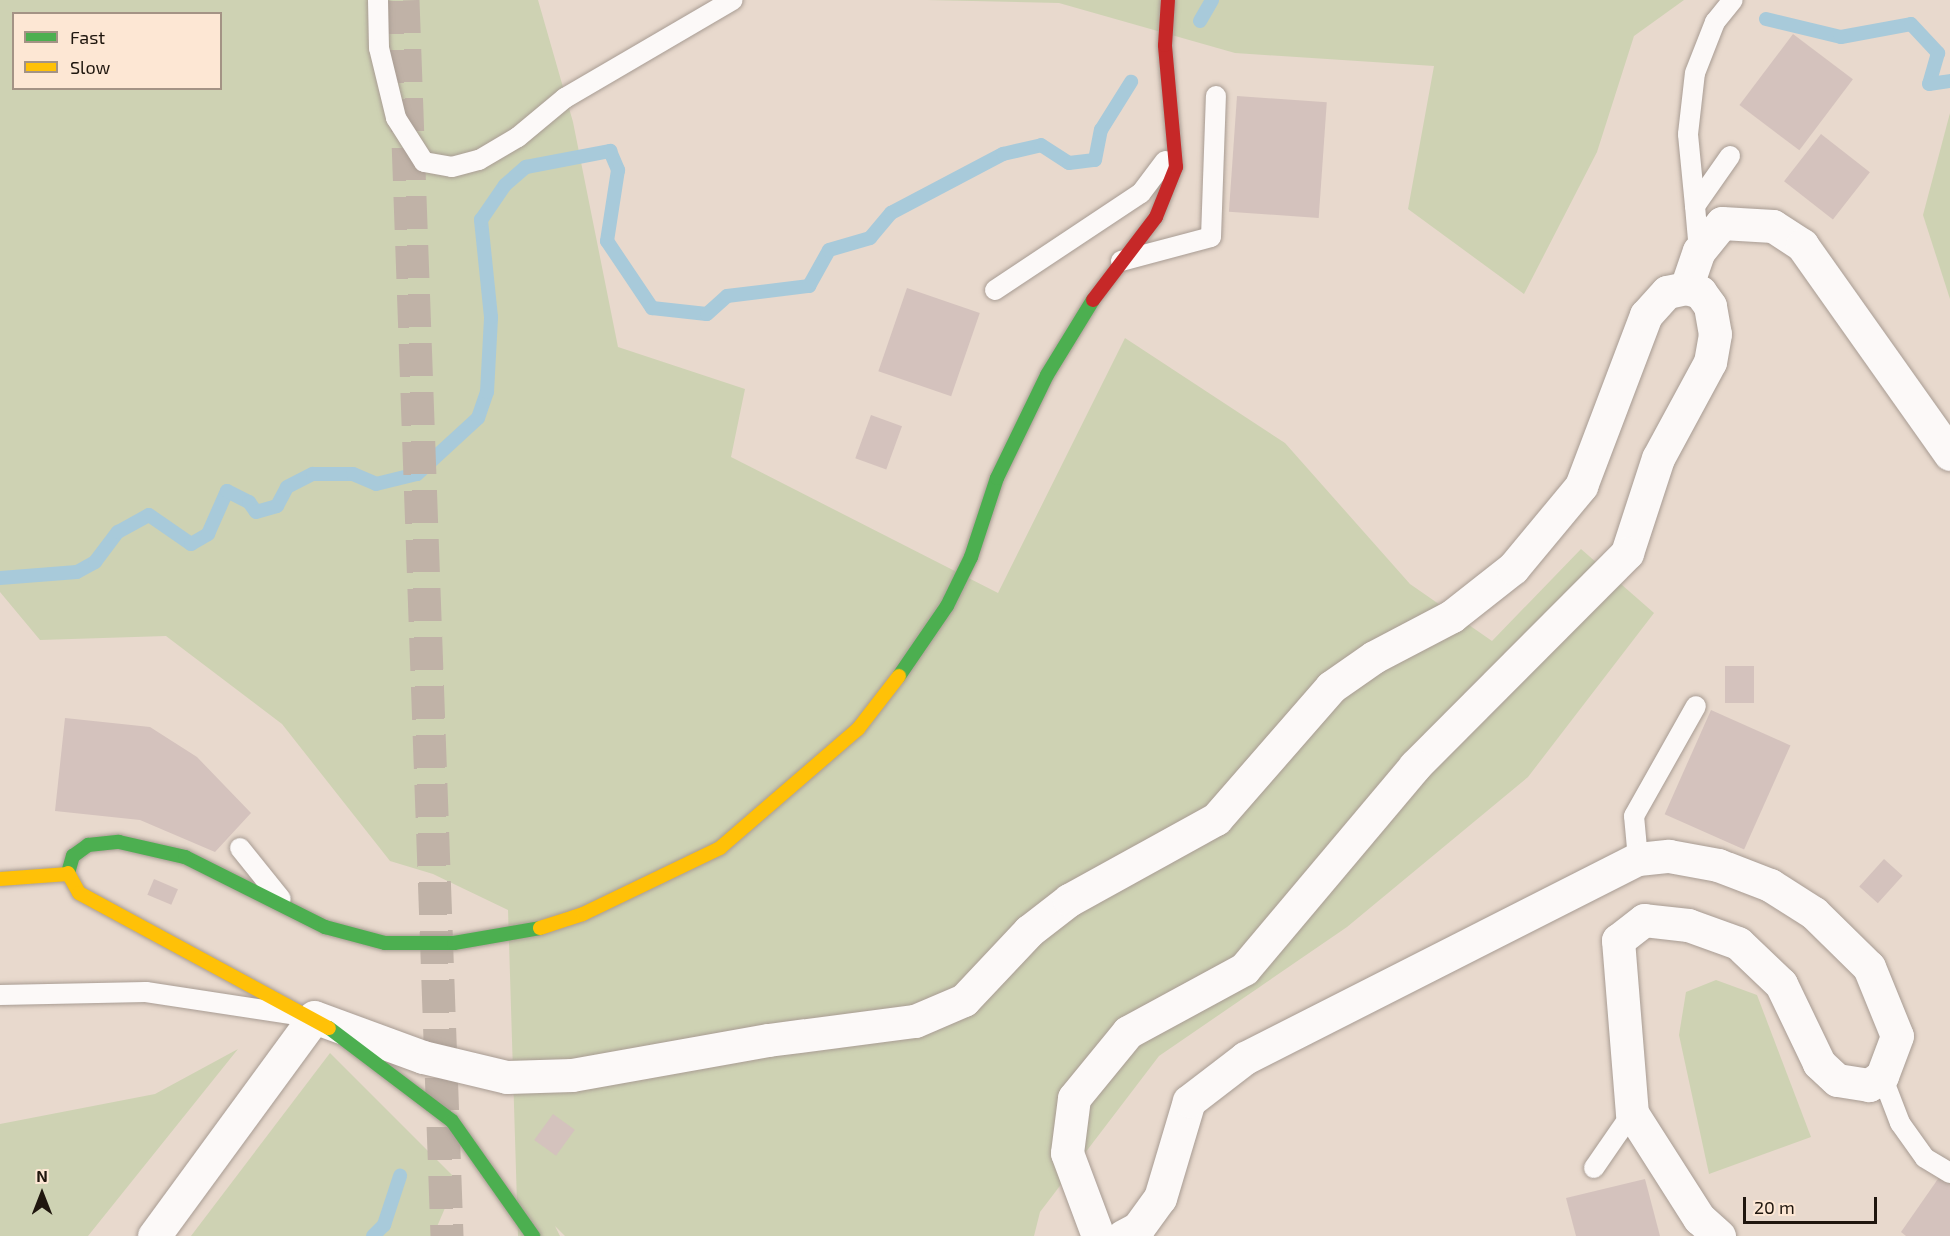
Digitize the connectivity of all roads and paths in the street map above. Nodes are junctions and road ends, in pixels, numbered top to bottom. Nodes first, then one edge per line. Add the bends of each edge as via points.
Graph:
1 (378, 0) edge
2 (733, 0) edge
3 (1168, 0) edge
4 (1733, 0) edge
5 (1170, 96) junction
6 (1216, 96) dead end
7 (1730, 156) dead end
8 (1695, 206) junction
9 (1699, 251) junction
10 (1117, 262) junction
11 (1686, 288) junction
12 (995, 290) dead end
13 (1950, 454) edge
14 (1696, 706) dead end
15 (240, 848) dead end
16 (1638, 859) junction
17 (68, 874) junction
18 (0, 879) edge
19 (289, 909) junction
20 (0, 995) edge
21 (314, 1017) junction
22 (1882, 1076) junction
23 (1632, 1113) junction
24 (1594, 1168) dead end
25 (1950, 1173) edge
26 (1134, 1233) edge
27 (154, 1236) edge
28 (533, 1236) edge
29 (1098, 1236) edge
30 (1719, 1236) edge

1 - 2 lane via 379,48 396,118 424,162 452,167 479,160 518,137 566,98
3 - 5 street
4 - 8 lane via 1715,22 1695,73 1688,134
5 - 10 street via 1176,167 1156,217
5 - 12 lane via 1165,168 1142,193
6 - 10 lane via 1211,237
7 - 8 lane
8 - 9 lane
9 - 11 street
9 - 13 street via 1722,223 1773,226 1802,245
10 - 19 street via 1021,425 971,557 941,615 858,729 720,848 583,914 542,928 454,943 385,943 326,927
11 - 21 street via 1667,292 1646,315 1581,486 1513,568 1452,616 1374,657 1331,687 1216,819 1069,900 1029,931 964,1000 915,1021 550,1076 507,1077 423,1057
11 - 29 street via 1700,292 1710,306 1715,334 1710,362 1658,458 1627,553 1415,766 1244,969 1128,1032 1074,1098 1067,1153
14 - 16 lane via 1634,816
15 - 19 lane
16 - 22 street via 1669,856 1718,865 1770,885 1815,913 1869,967 1886,1005 1897,1036
16 - 26 street via 1245,1058 1189,1101 1160,1198
17 - 18 street
17 - 19 street via 73,856 88,845 119,842 185,857
17 - 21 street via 79,893 105,910
20 - 21 lane via 146,992
21 - 27 street
21 - 28 street via 452,1121
22 - 23 street via 1869,1085 1837,1080 1819,1063 1781,984 1738,943 1688,925 1644,920 1618,940
22 - 25 lane via 1900,1123 1925,1158
23 - 24 lane
23 - 30 street via 1699,1218

